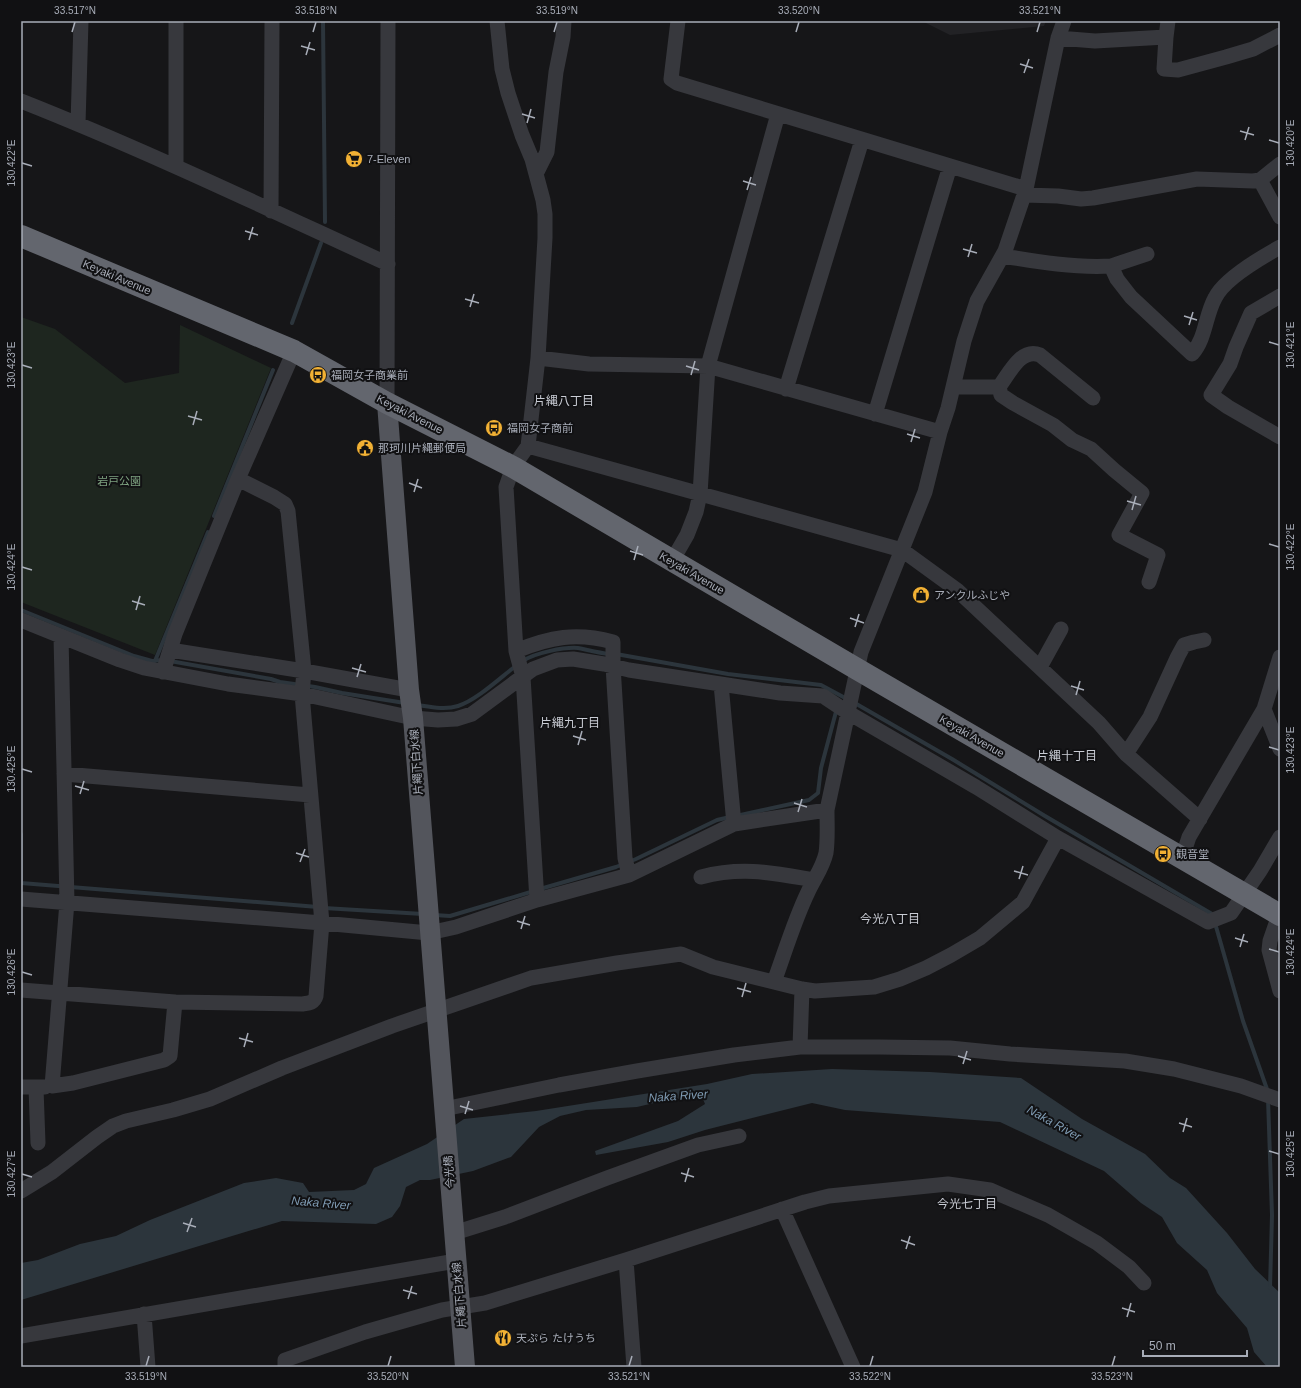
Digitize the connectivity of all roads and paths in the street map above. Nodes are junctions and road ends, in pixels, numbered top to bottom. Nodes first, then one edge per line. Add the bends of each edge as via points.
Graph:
1 (80, 21) edge
2 (176, 21) edge
3 (272, 21) edge
4 (388, 21) edge
5 (497, 21) edge
6 (564, 21) edge
7 (678, 21) edge
8 (1064, 21) edge
9 (1168, 21) edge
10 (1280, 35) edge
11 (1166, 37) junction
12 (1058, 38) junction
13 (21, 101) edge
14 (778, 114) junction
15 (78, 124) junction
16 (862, 140) junction
17 (1280, 164) edge
18 (176, 166) junction
19 (950, 166) junction
20 (536, 174) junction
21 (1260, 180) junction
22 (1025, 192) junction
23 (272, 211) junction
24 (1280, 217) edge
25 (21, 236) edge
26 (1280, 247) edge
27 (1147, 254) dead end
28 (1003, 256) junction
29 (388, 264) junction
30 (1111, 266) junction
31 (1280, 296) edge
32 (294, 351) junction
33 (538, 358) junction
34 (708, 366) junction
35 (953, 387) junction
36 (999, 387) junction
37 (786, 388) junction
38 (1093, 398) dead end
39 (387, 403) junction
40 (875, 414) junction
41 (940, 432) junction
42 (1280, 437) edge
43 (528, 446) junction
44 (513, 467) junction
45 (238, 480) junction
46 (700, 494) junction
47 (902, 550) junction
48 (672, 561) junction
49 (1149, 582) dead end
50 (21, 620) edge
51 (1061, 629) dead end
52 (61, 636) junction
53 (1204, 640) dead end
54 (170, 650) junction
55 (516, 651) junction
56 (1280, 657) edge
57 (613, 666) junction
58 (1040, 667) junction
59 (857, 669) junction
60 (304, 671) junction
61 (163, 672) junction
62 (522, 677) junction
63 (721, 684) junction
64 (409, 690) junction
65 (302, 694) junction
66 (1264, 709) junction
67 (847, 712) junction
68 (413, 718) junction
69 (1280, 749) edge
70 (1126, 754) junction
71 (64, 774) junction
72 (310, 795) junction
73 (827, 810) junction
74 (1200, 819) junction
75 (734, 824) junction
76 (1280, 837) edge
77 (1058, 838) junction
78 (1182, 858) junction
79 (629, 875) junction
80 (701, 877) dead end
81 (814, 880) junction
82 (1245, 894) junction
83 (21, 899) edge
84 (537, 900) junction
85 (67, 902) junction
86 (1280, 915) edge
87 (322, 923) junction
88 (429, 934) junction
89 (774, 982) junction
90 (802, 989) junction
91 (21, 990) edge
92 (1280, 991) edge
93 (60, 993) junction
94 (175, 1002) junction
95 (436, 1010) junction
96 (800, 1047) junction
97 (52, 1086) junction
98 (21, 1087) edge
99 (36, 1088) junction
100 (1280, 1100) edge
101 (444, 1115) junction
102 (739, 1136) dead end
103 (38, 1143) dead end
104 (21, 1191) edge
105 (782, 1209) junction
106 (453, 1228) junction
107 (626, 1260) junction
108 (456, 1261) junction
109 (1144, 1283) dead end
110 (460, 1306) junction
111 (144, 1314) junction
112 (21, 1336) edge
113 (148, 1367) edge
114 (285, 1367) edge
115 (465, 1367) edge
116 (634, 1367) edge
117 (853, 1367) edge

1 - 15 street
2 - 18 street
3 - 23 street
4 - 29 street
5 - 20 street via 502,69 508,93
6 - 20 street via 547,152
7 - 14 street via 671,79
8 - 12 street
9 - 11 street
10 - 11 street via 1253,48 1178,70 1164,69
11 - 12 street via 1117,41
12 - 22 street
13 - 15 street
14 - 16 street
14 - 34 street
15 - 18 street
16 - 19 street
16 - 37 street
17 - 21 street
18 - 23 street
19 - 22 street
19 - 40 street
20 - 33 street via 545,214
21 - 22 street via 1197,179 1082,199
21 - 24 street
22 - 28 street
23 - 29 street
25 - 32 highway, Keyaki Avenue
26 - 30 street via 1222,287 1215,297 1200,342 1192,354 1132,297 1117,279
27 - 30 street
28 - 30 street via 1063,265
28 - 35 street via 977,301
29 - 39 street
31 - 42 street via 1251,313 1230,364 1211,395
32 - 39 highway, Keyaki Avenue
32 - 45 street
33 - 34 street via 582,364
33 - 43 street
34 - 37 street
34 - 46 street
35 - 36 street
35 - 41 street
36 - 38 street via 1020,358 1034,353 1040,355
36 - 49 street via 1001,395 1053,425 1072,440 1091,449 1142,493 1119,535 1158,555
37 - 40 street
39 - 44 highway, Keyaki Avenue
39 - 64 main road, 片繩下白水線
40 - 41 street
41 - 47 street via 925,492
43 - 44 street
43 - 46 street
44 - 48 highway, Keyaki Avenue
44 - 55 street via 506,487
45 - 54 street
45 - 60 street via 274,496 285,504 288,511
46 - 47 street
46 - 48 street via 687,535
47 - 58 street via 957,590
47 - 59 street via 861,652
48 - 59 highway, Keyaki Avenue
50 - 52 street
51 - 58 street
52 - 61 street via 120,660
52 - 71 street
53 - 70 street via 1184,645 1150,717
54 - 60 street
54 - 61 street
55 - 57 street via 540,641 558,638 599,638 613,642
55 - 62 street
56 - 66 street
57 - 62 street via 573,659 557,660 533,669
57 - 63 street
57 - 79 street via 625,858
58 - 70 street
59 - 67 street
59 - 78 highway, Keyaki Avenue
60 - 64 street
60 - 65 street
61 - 65 street
62 - 68 street via 472,714 456,719
62 - 84 street
63 - 67 street via 780,693 823,696
63 - 75 street
64 - 68 main road, 片繩下白水線
65 - 68 street
65 - 72 street
66 - 69 street
66 - 74 street
67 - 73 street
67 - 77 street
68 - 88 main road, 片繩下白水線
70 - 74 street
71 - 72 street
71 - 85 street
72 - 87 street
73 - 75 street
73 - 81 street via 826,854
74 - 78 street via 1189,838
75 - 79 street
76 - 82 street
77 - 82 street via 1208,922 1231,913
77 - 90 street via 1023,902 980,938 907,976 874,987 815,991
78 - 82 highway, Keyaki Avenue
79 - 84 street
80 - 81 street via 737,870
81 - 89 street
82 - 86 highway, Keyaki Avenue
83 - 85 street
84 - 88 street
85 - 87 street
85 - 93 street
86 - 92 street via 1269,950
87 - 88 street
87 - 94 street via 315,1000
88 - 95 main road, 片繩下白水線
89 - 90 street
89 - 95 street via 712,967 681,954 531,978
90 - 96 street
91 - 93 street
93 - 94 street
93 - 97 street
94 - 97 street via 170,1056 134,1068
95 - 101 main road, 片繩下白水線
95 - 104 street via 282,1068 210,1099 113,1126 52,1172
96 - 100 street via 950,1048 1125,1060 1241,1086
96 - 101 street via 559,1085
97 - 99 street
98 - 99 street
99 - 103 street
101 - 106 main road, 今光橋
102 - 106 street via 692,1147 505,1217
105 - 107 street
105 - 109 street via 829,1196 948,1184 990,1190 1053,1217 1097,1243 1129,1267
105 - 117 street
106 - 108 main road, 片繩下白水線
107 - 110 street via 484,1303
107 - 116 street
108 - 110 main road, 片繩下白水線
108 - 111 street
110 - 114 street via 365,1332 301,1354 285,1360
110 - 115 main road, 片繩下白水線
111 - 112 street
111 - 113 street

